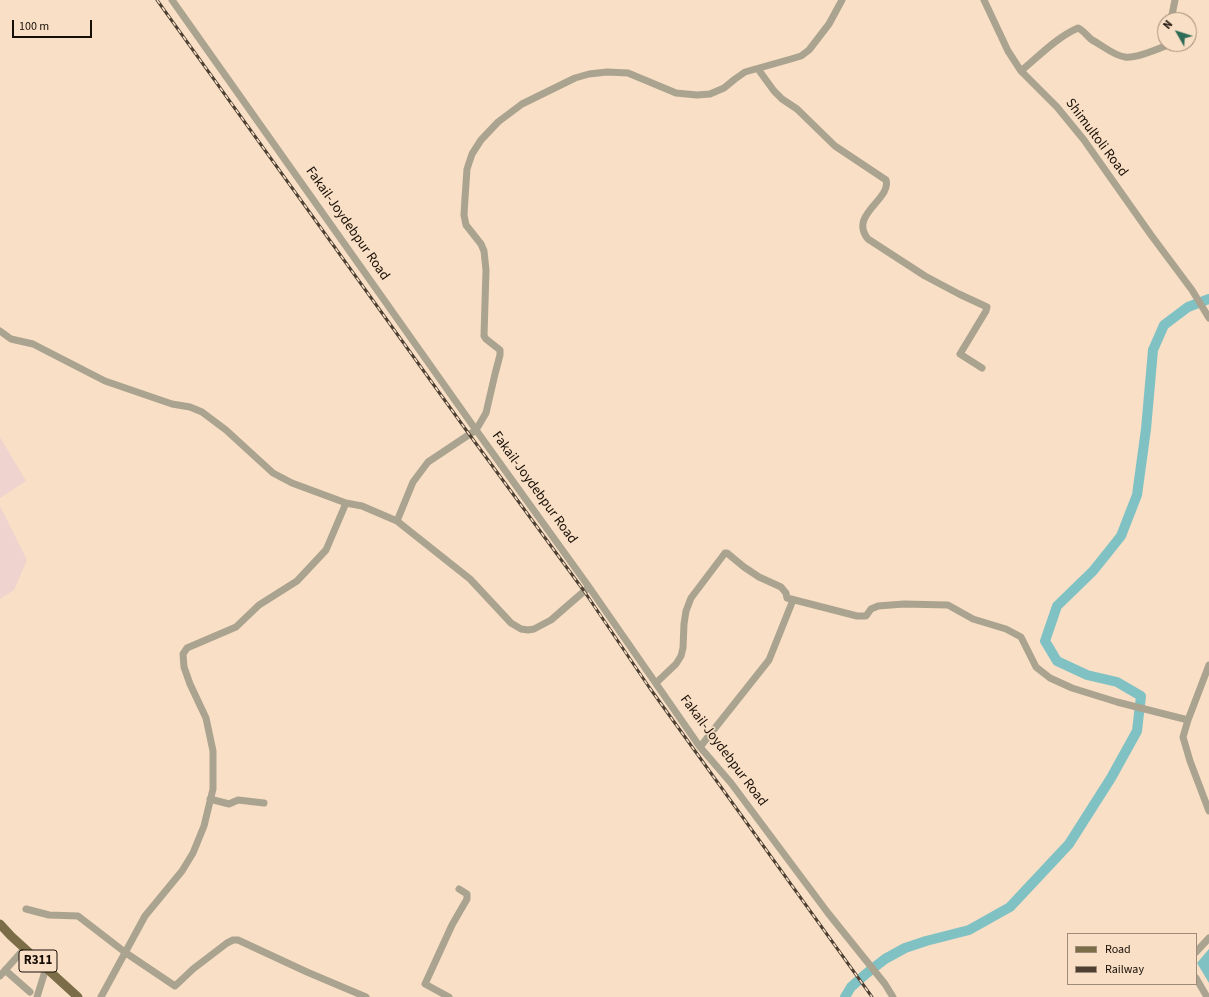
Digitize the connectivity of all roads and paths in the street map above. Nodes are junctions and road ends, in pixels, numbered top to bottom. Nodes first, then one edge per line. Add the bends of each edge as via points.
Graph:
1 (172, 0) edge
2 (842, 0) edge
3 (984, 0) edge
4 (1175, 0) edge
5 (1173, 12) edge
6 (1157, 49) edge
7 (758, 69) junction
8 (1021, 71) junction
9 (1209, 318) edge
10 (0, 331) edge
11 (982, 368) dead end
12 (476, 430) junction
13 (346, 503) junction
14 (397, 521) junction
15 (589, 587) junction
16 (793, 600) junction
17 (1209, 665) edge
18 (656, 683) junction
19 (1188, 720) junction
20 (700, 747) junction
21 (210, 799) junction
22 (264, 803) dead end
23 (1209, 811) edge
24 (459, 889) dead end
25 (26, 909) dead end
26 (0, 924) edge
27 (1209, 938) edge
28 (24, 949) junction
29 (1197, 951) edge
30 (126, 953) junction
31 (46, 968) junction
32 (5, 970) junction
33 (0, 976) edge
34 (1197, 980) edge
35 (30, 992) dead end
36 (37, 997) edge
37 (78, 997) edge
38 (101, 997) edge
39 (366, 997) edge
40 (450, 997) edge
41 (893, 997) edge
42 (1207, 997) edge

1 - 12 street, Fakail-Joydebpur Road
2 - 7 street via 809,50 801,56
3 - 8 street, Shimultoli Road via 1008,51
4 - 5 street
6 - 8 street via 1134,57 1125,57 1087,36 1078,28 1064,36
7 - 11 street via 774,90 798,109 835,146 886,180 886,190 867,214 862,226 863,233 868,239 925,276 987,306 960,354
7 - 12 street via 745,72 724,88 710,94 698,95 676,93 628,73 589,74 575,78 522,104 498,122 481,140 472,154 467,170 464,215 466,225 484,251 484,336 500,350 500,355 486,413
8 - 9 street, Shimultoli Road via 1057,107 1084,140 1192,290
10 - 13 street via 7,337 33,344 105,381 202,412 226,430 272,473
12 - 14 street via 428,462 412,482
12 - 15 street, Fakail-Joydebpur Road
13 - 14 street via 362,506
13 - 21 street via 326,550 297,581 260,605 236,627 184,651 184,667 206,718 213,751 213,789
14 - 15 street via 470,579 510,623 521,629 528,630 551,620
15 - 18 street, Fakail-Joydebpur Road
16 - 18 street via 787,598 781,587 759,577 725,553 691,598 686,611 681,656
16 - 19 street via 857,616 866,616 871,609 878,606 948,605 973,619 1006,629 1020,637 1036,667 1050,678 1117,702
16 - 20 street via 769,660
17 - 19 street
18 - 20 street, Fakail-Joydebpur Road
19 - 23 street via 1183,742
20 - 41 street, Fakail-Joydebpur Road via 731,783
21 - 22 street via 229,804 238,800
21 - 30 street via 204,826 193,853 182,871 145,916
24 - 40 street via 467,894 467,899 452,924 425,984
25 - 30 street via 49,915 78,916
26 - 28 main road, R311
27 - 29 street
28 - 31 main road, R311
28 - 32 street
30 - 38 street
30 - 39 street via 175,986 227,943 238,940
31 - 36 street
31 - 37 main road, R311
32 - 33 street
32 - 35 street
34 - 42 street

